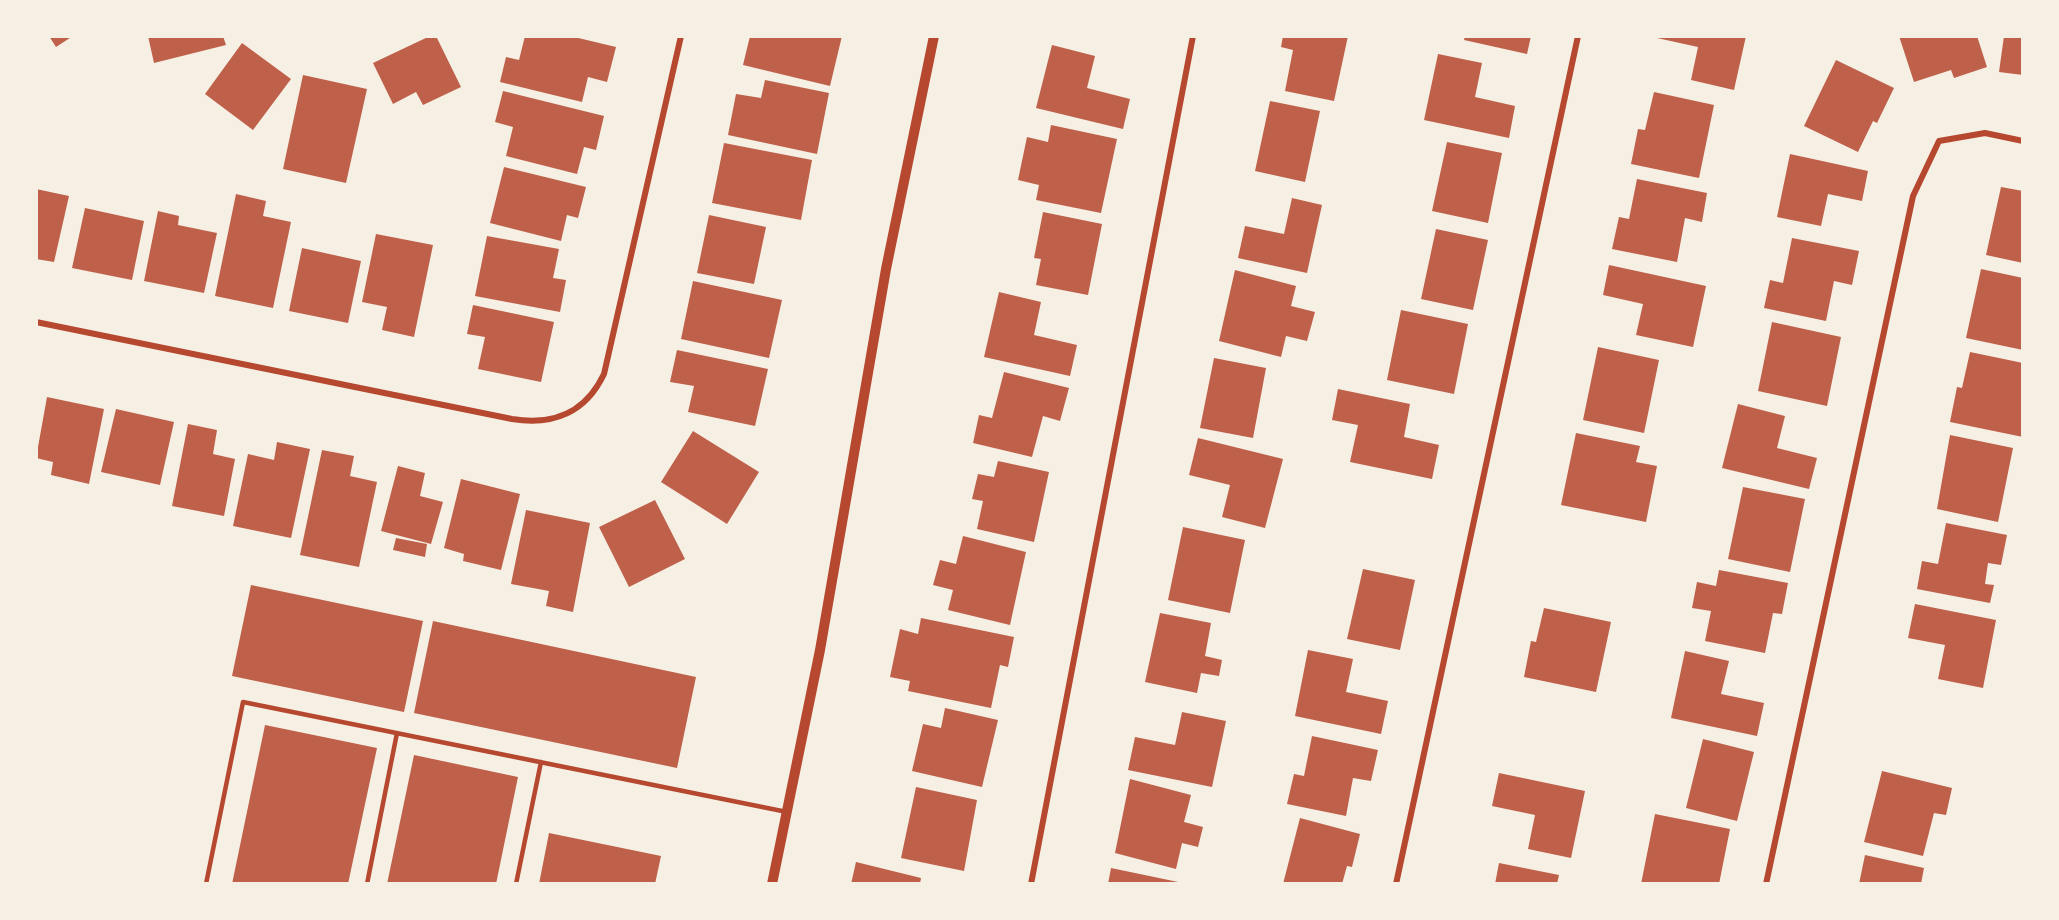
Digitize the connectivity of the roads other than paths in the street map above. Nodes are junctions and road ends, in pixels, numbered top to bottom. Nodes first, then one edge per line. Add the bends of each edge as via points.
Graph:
1 (681, 36) edge
2 (934, 36) edge
3 (1193, 36) edge
4 (1578, 36) edge
5 (2023, 141) edge
6 (36, 322) edge
7 (397, 733) junction
8 (541, 762) junction
9 (787, 812) junction
10 (206, 884) edge
11 (366, 884) edge
12 (516, 884) edge
13 (772, 884) edge
14 (1031, 884) edge
15 (1396, 884) edge
16 (1766, 884) edge

1 - 6 street via 604,374 588,400 561,418 529,422
2 - 9 street via 886,269 820,650
3 - 14 street
4 - 15 street
5 - 16 street via 1985,133 1939,141 1913,196
7 - 8 lane
7 - 10 lane via 243,702
7 - 11 lane
8 - 9 lane
8 - 12 lane
9 - 13 street

